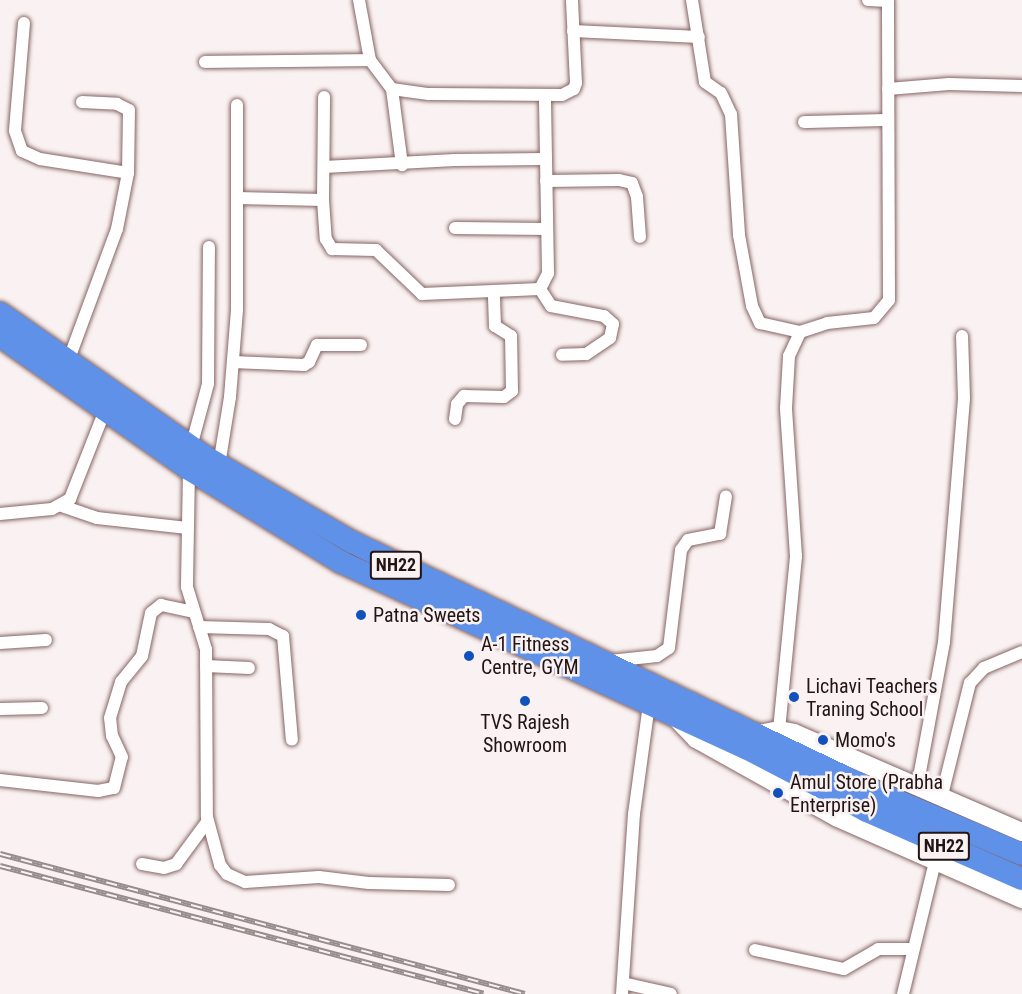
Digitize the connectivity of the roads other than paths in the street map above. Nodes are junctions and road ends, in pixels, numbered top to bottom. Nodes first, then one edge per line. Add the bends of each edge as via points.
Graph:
1 (359, 0) edge
2 (572, 0) edge
3 (692, 0) edge
4 (868, 0) edge
5 (888, 0) edge
6 (24, 23) dead end
7 (573, 31) junction
8 (699, 37) junction
9 (370, 60) junction
10 (205, 62) dead end
11 (1022, 86) edge
12 (888, 88) junction
13 (393, 89) junction
14 (545, 95) junction
15 (324, 96) dead end
16 (82, 102) dead end
17 (237, 105) dead end
18 (888, 120) junction
19 (804, 122) dead end
20 (546, 159) junction
21 (402, 165) junction
22 (324, 167) junction
23 (128, 173) junction
24 (546, 181) junction
25 (237, 198) junction
26 (324, 200) junction
27 (455, 228) dead end
28 (547, 229) junction
29 (640, 237) dead end
30 (209, 247) dead end
31 (540, 289) junction
32 (494, 294) junction
33 (0, 312) edge
34 (800, 332) junction
35 (0, 336) edge
36 (962, 336) dead end
37 (361, 345) dead end
38 (562, 355) dead end
39 (69, 359) junction
40 (233, 362) junction
41 (105, 411) junction
42 (455, 419) dead end
43 (190, 447) junction
44 (219, 465) junction
45 (189, 470) junction
46 (726, 496) dead end
47 (63, 506) junction
48 (0, 514) edge
49 (187, 528) junction
50 (193, 612) junction
51 (199, 627) junction
52 (46, 640) dead end
53 (0, 643) edge
54 (1022, 652) edge
55 (603, 661) junction
56 (206, 666) junction
57 (249, 668) dead end
58 (650, 705) junction
59 (42, 708) dead end
60 (0, 709) edge
61 (674, 716) junction
62 (769, 732) junction
63 (292, 740) dead end
64 (0, 780) edge
65 (916, 788) junction
66 (941, 799) junction
67 (874, 803) junction
68 (207, 822) junction
69 (1022, 832) edge
70 (1022, 854) edge
71 (935, 862) junction
72 (142, 864) dead end
73 (1022, 879) edge
74 (448, 885) dead end
75 (1022, 899) edge
76 (912, 949) junction
77 (755, 950) dead end
78 (622, 988) edge
79 (671, 994) edge
80 (903, 994) edge

1 - 9 street
2 - 7 street
3 - 8 street
4 - 5 street
5 - 12 street
6 - 23 street via 15,131 22,151 40,159
7 - 8 street
7 - 14 street via 574,89 562,95
8 - 34 street via 707,85 721,93 731,114 739,236 752,306 760,323
9 - 10 street
9 - 13 street
11 - 12 street via 950,84
12 - 18 street
13 - 14 street via 429,94
13 - 21 street
14 - 20 street
15 - 22 street
16 - 23 street via 117,104 129,110
17 - 25 street
18 - 19 street
18 - 34 street via 889,300 874,318 827,323
20 - 21 street via 455,159
20 - 24 street
21 - 22 street
22 - 26 street
23 - 39 street via 117,229
24 - 28 street
24 - 29 street via 632,183
25 - 26 street
25 - 40 street
26 - 32 street via 326,239 332,249 376,250 422,294
27 - 28 street
28 - 31 street via 548,273
30 - 43 street via 208,384
31 - 32 street
31 - 38 street via 551,306 604,316 613,324 610,338 586,354
32 - 42 street via 495,326 511,336 512,391 504,397 464,396 457,404
33 - 39 highway, NH22
34 - 62 street via 789,356 787,387 796,556
35 - 41 highway, NH22
36 - 65 street via 964,398 944,642
37 - 40 street via 317,345 304,365
39 - 43 highway, NH22
40 - 44 street
41 - 45 highway, NH22
41 - 47 street via 77,489
43 - 44 highway, NH22
44 - 55 highway, NH22 via 417,576
45 - 49 street
45 - 58 highway, NH22 via 341,562
46 - 55 street via 720,534 688,540 681,550 669,648 657,656
47 - 48 street
47 - 49 street via 97,518
49 - 50 street via 186,579
50 - 51 street
50 - 64 street via 161,605 151,613 142,657 121,682 110,718 112,736 122,757 114,788 98,791
51 - 56 street
51 - 63 street via 269,629 283,636
52 - 53 street
54 - 66 street via 984,668 970,683
55 - 62 highway, NH22
56 - 57 street
56 - 68 street
58 - 61 highway, NH22
58 - 78 street via 634,814
59 - 60 street
61 - 67 highway, NH22
61 - 71 street via 696,739 726,757 838,818
62 - 65 street via 794,733
62 - 67 highway, NH22
65 - 66 street
66 - 69 street
67 - 70 highway, NH22
67 - 73 highway, NH22
68 - 72 street via 176,864 164,868
68 - 74 street via 220,865 227,874 245,882 319,877
71 - 75 street
71 - 76 street
76 - 77 street via 878,949 844,969
76 - 80 street
78 - 79 street

